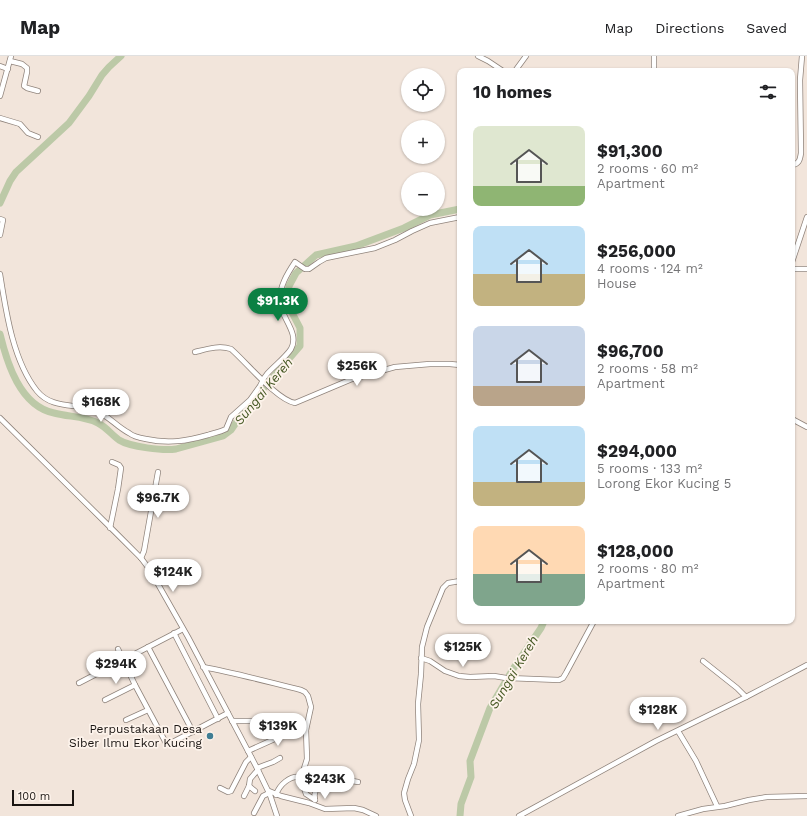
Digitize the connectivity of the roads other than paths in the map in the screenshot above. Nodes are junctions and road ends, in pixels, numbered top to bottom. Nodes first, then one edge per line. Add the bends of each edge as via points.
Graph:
1 (478, 56) edge
2 (526, 56) edge
3 (654, 56) edge
4 (802, 56) edge
5 (11, 58) edge
6 (0, 66) edge
7 (498, 68) edge
8 (517, 68) edge
9 (654, 68) edge
10 (8, 69) junction
11 (38, 91) dead end
12 (0, 96) edge
13 (0, 118) edge
14 (38, 137) dead end
15 (795, 164) edge
16 (807, 217) edge
17 (457, 218) edge
18 (0, 219) edge
19 (0, 236) edge
20 (795, 253) edge
21 (795, 269) edge
22 (807, 269) edge
23 (0, 274) edge
24 (195, 352) dead end
25 (457, 365) edge
26 (266, 384) junction
27 (0, 418) edge
28 (795, 421) edge
29 (807, 427) edge
30 (112, 462) dead end
31 (158, 472) dead end
32 (110, 528) junction
33 (140, 558) junction
34 (457, 582) edge
35 (592, 624) edge
36 (183, 628) junction
37 (174, 633) junction
38 (148, 647) junction
39 (118, 649) dead end
40 (421, 658) junction
41 (123, 660) junction
42 (703, 661) dead end
43 (807, 665) edge
44 (203, 667) junction
45 (78, 683) dead end
46 (135, 685) junction
47 (746, 697) junction
48 (105, 700) dead end
49 (148, 710) junction
50 (228, 713) junction
51 (218, 719) junction
52 (126, 720) dead end
53 (232, 721) junction
54 (290, 727) junction
55 (306, 730) junction
56 (678, 731) junction
57 (193, 732) junction
58 (248, 751) junction
59 (250, 757) junction
60 (280, 758) dead end
61 (257, 769) junction
62 (301, 777) junction
63 (358, 782) dead end
64 (249, 786) junction
65 (220, 788) dead end
66 (255, 791) dead end
67 (269, 792) junction
68 (276, 794) junction
69 (244, 796) dead end
70 (807, 796) edge
71 (315, 800) junction
72 (320, 806) junction
73 (717, 806) junction
74 (254, 813) dead end
75 (276, 815) edge
76 (376, 816) edge
77 (411, 816) edge
78 (519, 816) edge
79 (678, 816) edge

1 - 7 street
2 - 8 street
3 - 9 street
4 - 15 street via 801,153 799,162
5 - 10 street
5 - 11 street via 27,68 24,86
6 - 10 street
10 - 12 street
13 - 14 street via 20,124 28,133
16 - 20 street
17 - 26 street via 430,223 375,248 326,258 311,268 305,268 295,262 282,284 280,294 281,309 292,332 292,345 287,354 267,374
18 - 19 street via 3,220
21 - 22 street
23 - 26 street via 17,353 38,392 50,402 89,409 102,414 131,435 168,442 225,430 231,417 250,400 260,386
24 - 26 street via 223,347 230,349
25 - 26 street via 430,364 381,370 296,403 288,401
27 - 32 street
28 - 29 street
30 - 32 street via 121,468
31 - 33 street via 144,551
32 - 33 street
33 - 36 street via 153,575
34 - 40 street via 448,583 442,590 425,633
35 - 40 street via 563,678 556,680 457,676
36 - 37 street
36 - 44 street
37 - 38 street
37 - 51 street
38 - 41 street
38 - 57 street
39 - 41 street
40 - 77 street via 419,740 416,758 404,793
41 - 45 street
41 - 46 street
42 - 47 street
43 - 47 street
44 - 50 street
44 - 55 street via 303,691 308,696 311,707
46 - 48 street
46 - 49 street
47 - 56 street
49 - 52 street
49 - 57 street via 168,744
50 - 51 street
50 - 53 street
51 - 57 street
53 - 54 street via 262,721
53 - 58 street
54 - 55 street
54 - 58 street via 288,733
55 - 62 street via 307,759
56 - 73 street via 696,761
56 - 78 street
58 - 59 street
59 - 61 street
59 - 65 street via 231,791
60 - 61 street
61 - 64 street
61 - 67 street
62 - 68 street via 286,781
62 - 71 street via 305,792
63 - 71 street via 325,777 314,795
64 - 66 street
64 - 69 street
67 - 68 street
67 - 74 street via 263,796
67 - 75 street
68 - 72 street
70 - 73 street via 767,797
71 - 72 street
72 - 76 street via 326,809 354,808
73 - 79 street

